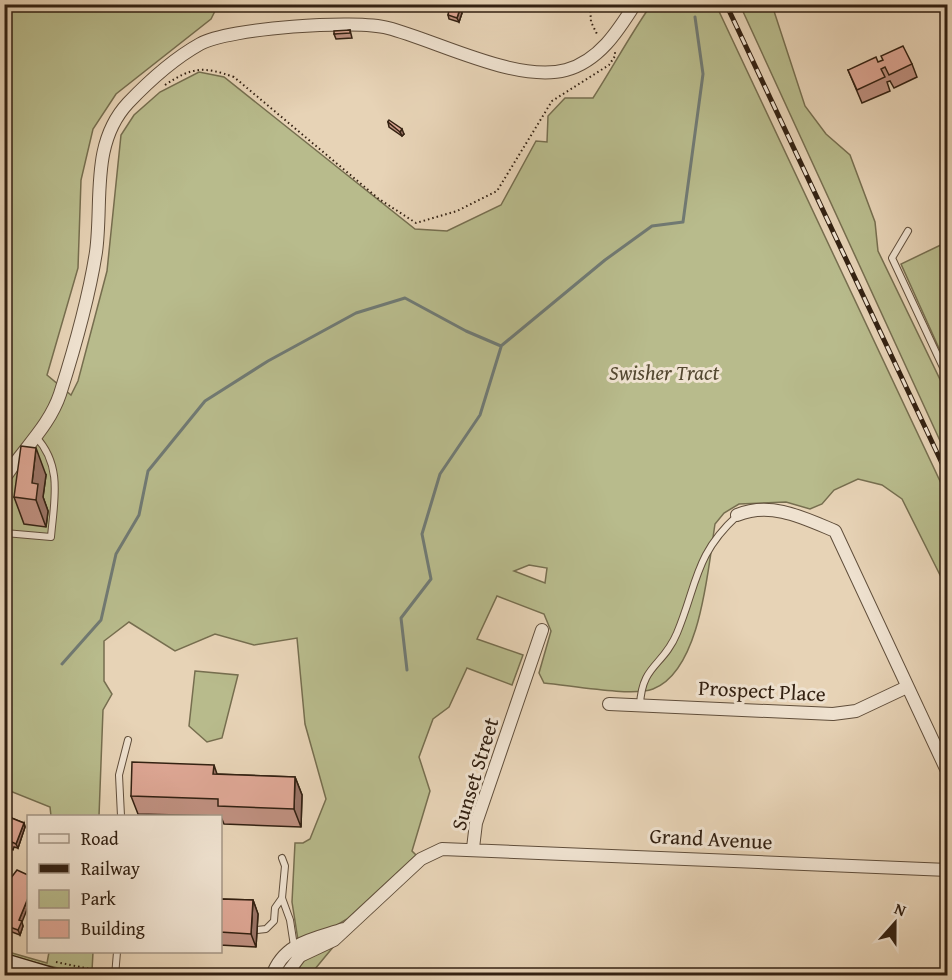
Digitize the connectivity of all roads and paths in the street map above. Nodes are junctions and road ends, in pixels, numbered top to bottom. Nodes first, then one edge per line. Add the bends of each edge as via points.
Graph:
1 (587, 4) edge
2 (635, 4) edge
3 (937, 4) edge
4 (948, 14) edge
5 (606, 40) junction
6 (159, 88) dead end
7 (908, 231) dead end
8 (948, 378) edge
9 (35, 436) junction
10 (8, 482) edge
11 (4, 499) edge
12 (737, 515) joint
13 (5, 533) edge
14 (542, 630) dead end
15 (907, 687) junction
16 (609, 704) dead end
17 (640, 705) junction
18 (128, 740) dead end
19 (948, 772) edge
20 (121, 815) edge
21 (472, 848) junction
22 (282, 858) dead end
23 (948, 870) edge
24 (282, 898) junction
25 (345, 929) junction
26 (257, 930) dead end
27 (294, 946) junction
28 (117, 953) edge
29 (4, 962) edge
30 (51, 968) edge
31 (106, 969) dead end
32 (125, 970) dead end
33 (115, 975) edge
34 (246, 975) edge
35 (272, 975) edge
36 (285, 975) edge

1 - 5 path via 593,30
2 - 5 street
3 - 4 path
5 - 6 path via 615,56 609,65 552,101 497,191 457,211 416,223 380,199 234,77 209,68 184,72
5 - 9 street via 581,64 541,73 375,25 266,29 202,43 181,57 128,103 109,130 102,161 96,252 88,288 60,394
7 - 8 lane via 892,258
9 - 10 street
9 - 13 lane via 56,475 51,537
10 - 11 path
12 - 15 street via 760,509 783,511 835,531
12 - 17 lane via 706,552 676,634 665,655 640,685
14 - 21 street, Sunset Street via 476,823
15 - 17 street, Prospect Place via 845,713
15 - 19 street
16 - 17 street, Prospect Place
18 - 20 lane via 119,775
21 - 23 street, Grand Avenue
21 - 25 street, Sunset Street via 427,854
22 - 24 lane
24 - 26 lane via 275,908 274,921 266,929
24 - 27 lane
25 - 27 street, Sunset Street
25 - 36 street, Sunset Street via 328,944 300,956
27 - 35 street, Sunset Street via 280,959
28 - 33 lane
29 - 30 main road
30 - 31 path
32 - 34 path

